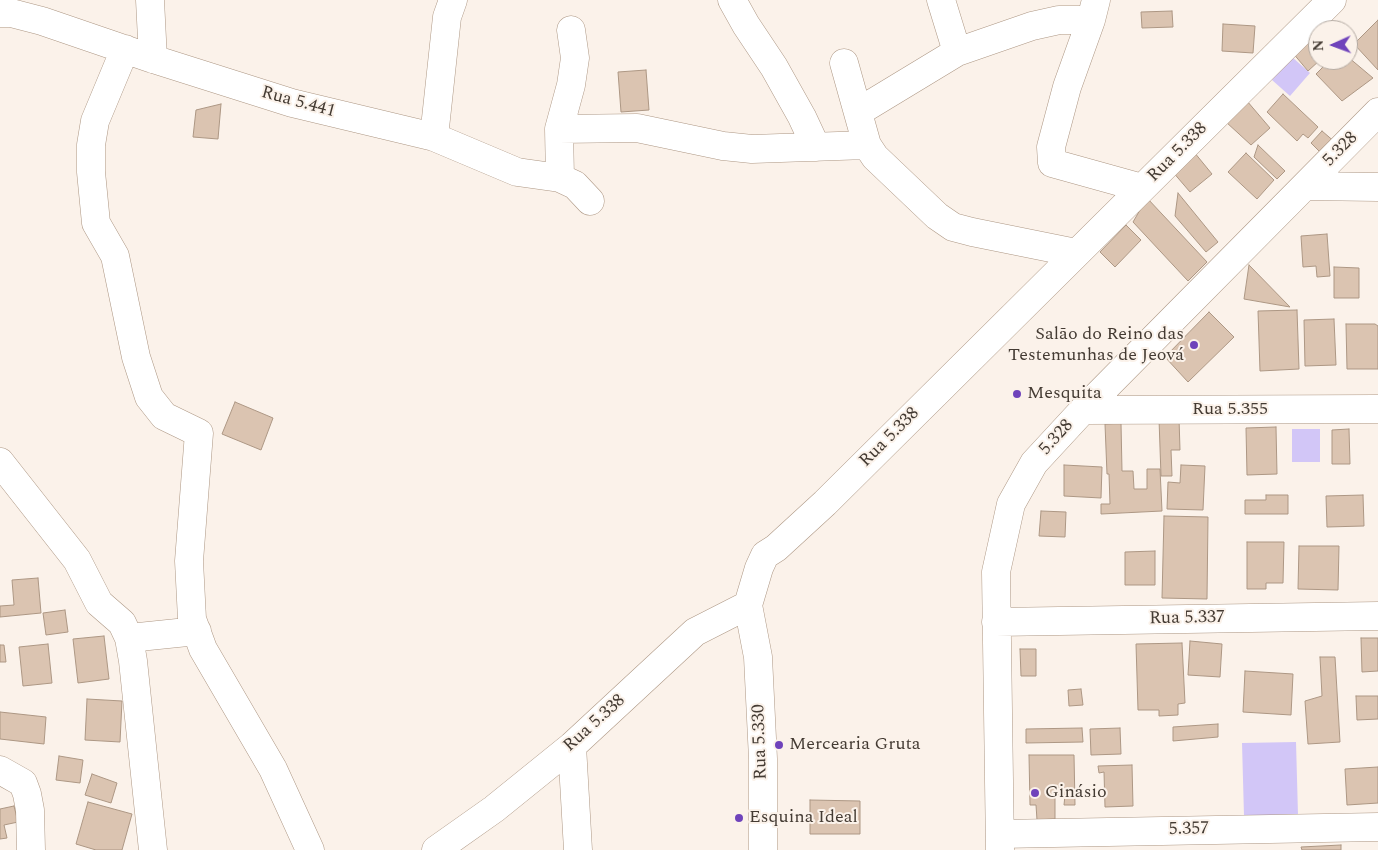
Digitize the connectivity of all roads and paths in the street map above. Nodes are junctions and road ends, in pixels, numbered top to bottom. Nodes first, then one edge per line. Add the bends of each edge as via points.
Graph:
1 (150, 0) edge
2 (453, 0) edge
3 (732, 0) edge
4 (941, 0) edge
5 (1332, 0) edge
6 (1094, 10) edge
7 (0, 13) edge
8 (572, 30) dead end
9 (125, 50) junction
10 (957, 52) junction
11 (153, 59) junction
12 (844, 63) dead end
13 (858, 112) junction
14 (1378, 112) edge
15 (559, 129) junction
16 (434, 137) junction
17 (867, 145) junction
18 (816, 147) junction
19 (560, 178) junction
20 (1305, 186) junction
21 (1378, 187) edge
22 (1142, 188) junction
23 (590, 201) dead end
24 (1076, 253) junction
25 (1378, 409) edge
26 (1083, 410) junction
27 (0, 462) edge
28 (748, 606) junction
29 (1378, 616) edge
30 (996, 622) junction
31 (197, 631) junction
32 (129, 638) junction
33 (572, 746) junction
34 (0, 770) edge
35 (1378, 827) edge
36 (1000, 842) edge
37 (31, 850) edge
38 (153, 850) edge
39 (310, 850) edge
40 (436, 850) edge
41 (578, 850) edge
42 (763, 850) edge

1 - 11 street
2 - 16 street via 447,17
3 - 18 street via 774,67
4 - 10 street
5 - 22 street, Rua 5.338
6 - 10 street via 1032,26
6 - 22 street via 1067,87 1051,147 1052,164
7 - 9 street, Rua 5.441 via 42,21
8 - 15 street via 575,58
9 - 11 street, Rua 5.441
9 - 31 street via 96,121 91,145 96,223 115,256 136,357 150,397 164,416 199,433 188,561 192,619
10 - 13 street
11 - 16 street, Rua 5.441 via 292,103
12 - 13 street
13 - 17 street
14 - 20 street, 5.328
15 - 18 street via 637,128 752,149
15 - 19 street
16 - 19 street, Rua 5.441 via 517,172
17 - 18 street
17 - 24 street via 875,157 953,227
19 - 23 street, Rua 5.441 via 575,185
20 - 21 street
20 - 26 street, 5.328
22 - 24 street, Rua 5.338
24 - 28 street, Rua 5.338 via 825,503 765,556
25 - 26 street, Rua 5.355
26 - 30 street, 5.328 via 1034,463 1012,504 996,572
27 - 32 street via 77,560 99,603 122,623
28 - 33 street, Rua 5.338 via 695,632
28 - 42 street, Rua 5.330 via 758,657
29 - 30 street, Rua 5.337
30 - 36 street, 5.328
31 - 32 street
31 - 39 street via 203,649 273,769
32 - 38 street
33 - 40 street, Rua 5.338 via 494,809
33 - 41 street
34 - 37 street via 23,783 30,810
35 - 36 street, 5.357

